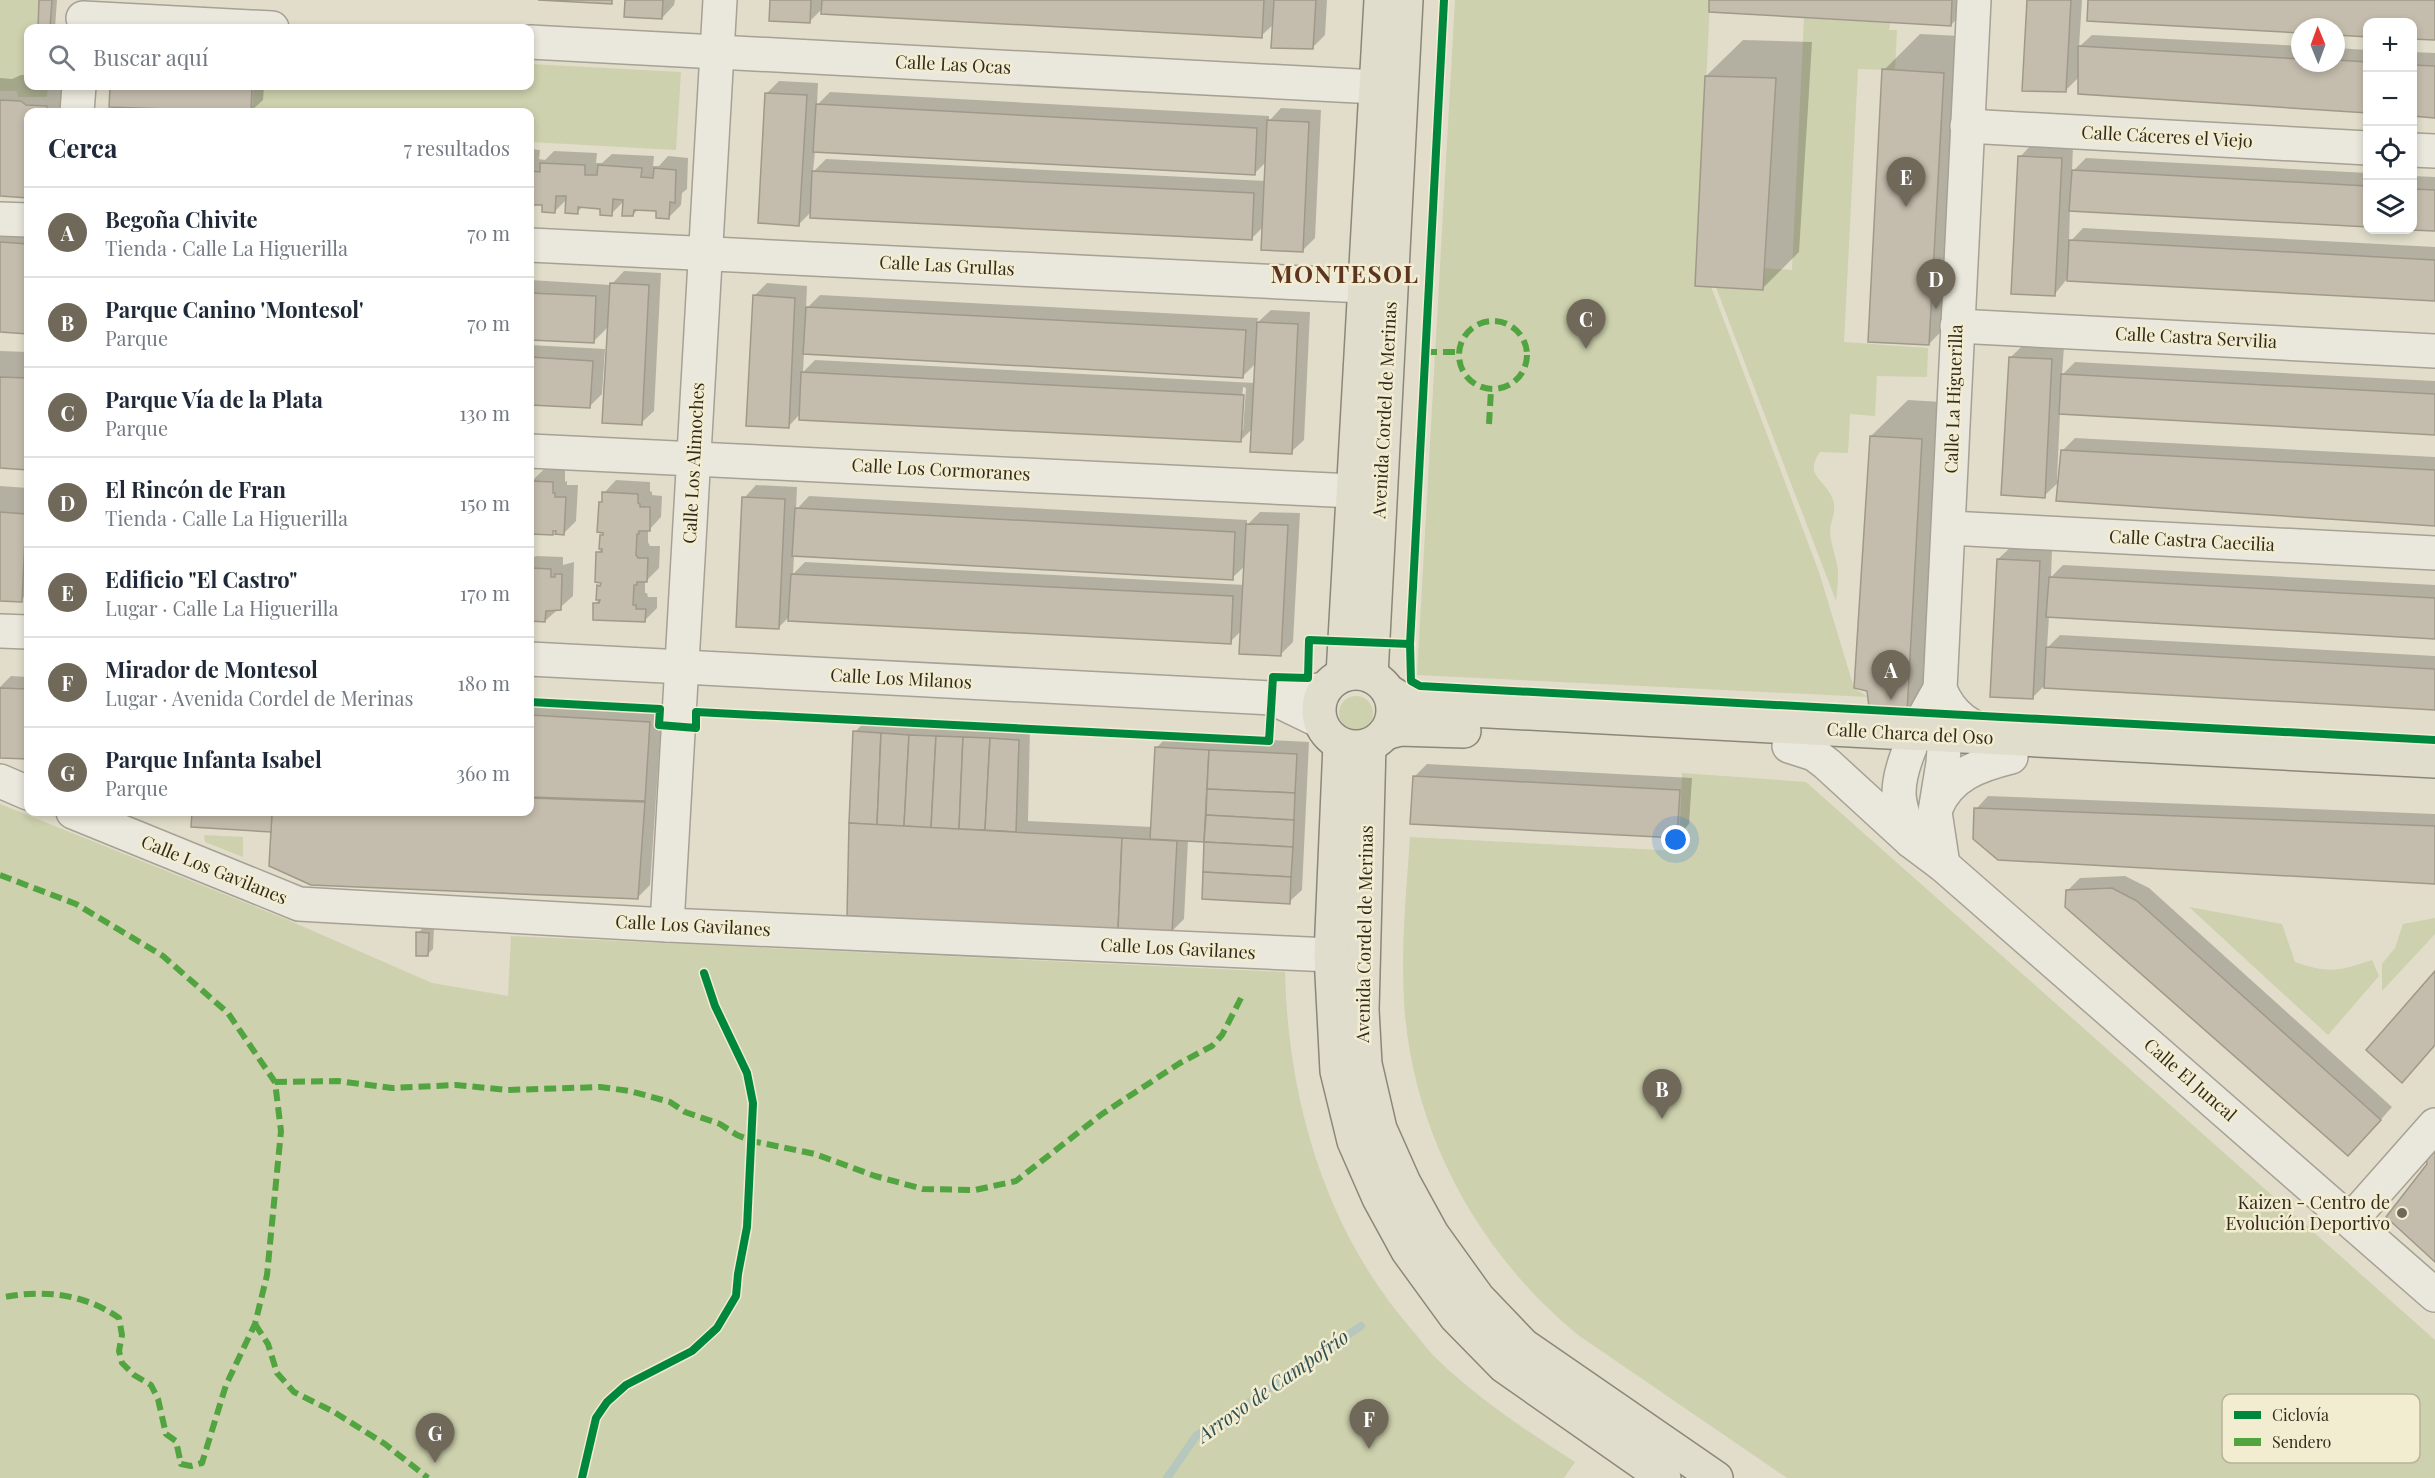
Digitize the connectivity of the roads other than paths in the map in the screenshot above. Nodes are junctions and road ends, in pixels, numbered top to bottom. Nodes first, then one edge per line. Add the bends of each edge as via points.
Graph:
1 (720, 0) edge
2 (1381, 0) edge
3 (1406, 0) edge
4 (1974, 0) edge
5 (83, 16) edge
6 (209, 24) edge
7 (534, 42) edge
8 (717, 52) junction
9 (1376, 87) junction
10 (79, 90) edge
11 (77, 108) edge
12 (1967, 126) junction
13 (2363, 148) edge
14 (2417, 150) edge
15 (2435, 151) edge
16 (0, 219) edge
17 (24, 220) edge
18 (534, 245) edge
19 (706, 254) junction
20 (1364, 286) junction
21 (1957, 326) junction
22 (2435, 351) edge
23 (534, 451) edge
24 (694, 458) junction
25 (1353, 491) junction
26 (1949, 528) junction
27 (2435, 554) edge
28 (0, 631) edge
29 (24, 632) edge
30 (534, 659) edge
31 (682, 668) junction
32 (1357, 683) junction
33 (1272, 698) junction
34 (1933, 726) junction
35 (1353, 736) junction
36 (1789, 746) junction
37 (2005, 747) junction
38 (2435, 761) edge
39 (2435, 780) edge
40 (0, 781) edge
41 (24, 791) edge
42 (1935, 812) junction
43 (83, 816) edge
44 (1911, 841) junction
45 (1943, 866) junction
46 (667, 925) junction
47 (1331, 955) junction
48 (2435, 1125) edge
49 (2351, 1220) junction
50 (2435, 1295) edge
51 (1664, 1478) edge
52 (1716, 1478) edge

1 - 8 street, Calle Los Alimoches
2 - 9 main road, Avenida Cordel de Merinas
3 - 32 main road, Avenida Cordel de Merinas
4 - 12 street, Calle La Higuerilla
5 - 6 street
7 - 8 street, Calle Las Ocas
8 - 9 street, Calle Las Ocas
8 - 19 street, Calle Los Alimoches
9 - 20 main road, Avenida Cordel de Merinas
10 - 11 street
12 - 13 street, Calle Cáceres el Viejo
12 - 21 street, Calle La Higuerilla
14 - 15 street
16 - 17 street
18 - 19 street, Calle Las Grullas
19 - 20 street, Calle Las Grullas
19 - 24 street, Calle Los Alimoches
20 - 25 main road, Avenida Cordel de Merinas
21 - 22 street, Calle Castra Servilia
21 - 26 street, Calle La Higuerilla
23 - 24 street, Calle Los Cormoranes
24 - 25 street, Calle Los Cormoranes
24 - 31 street, Calle Los Alimoches
25 - 32 main road, Avenida Cordel de Merinas
26 - 27 street, Calle Castra Caecilia
26 - 34 street, Calle La Higuerilla
28 - 29 street
30 - 31 street, Calle Los Milanos
31 - 33 street, Calle Los Milanos
31 - 46 street, Calle Los Alimoches
32 - 33 street, Calle Los Milanos
32 - 34 main road, Calle Charca del Oso via 1411,705 1433,708 1881,732
32 - 35 main road via 1319,700
32 - 35 main road via 1393,713 1391,723
33 - 35 street, Calle Los Milanos
34 - 36 main road, Calle Charca del Oso
34 - 37 main road, Calle Charca del Oso
34 - 37 street via 1979,730
34 - 42 street
34 - 44 street via 1899,794
35 - 36 main road, Calle Charca del Oso via 1400,729
35 - 47 main road, Avenida Cordel de Merinas
35 - 52 main road, Avenida Cordel de Merinas via 1365,1064 1380,1129 1404,1183 1432,1234 1478,1298 1523,1345
36 - 44 street, Calle El Juncal via 1814,754 1827,764
37 - 38 main road, Calle Charca del Oso
37 - 39 main road, Calle Charca del Oso
37 - 42 street via 1950,784
40 - 41 street
42 - 45 street
43 - 46 street, Calle Los Gavilanes via 298,904
44 - 45 street, Calle El Juncal
45 - 49 street, Calle El Juncal
46 - 47 street, Calle Los Gavilanes
47 - 51 main road, Avenida Cordel de Merinas via 1337,1071 1354,1141 1378,1198 1408,1251 1456,1317 1504,1366
48 - 49 street
49 - 50 street, Calle El Juncal

